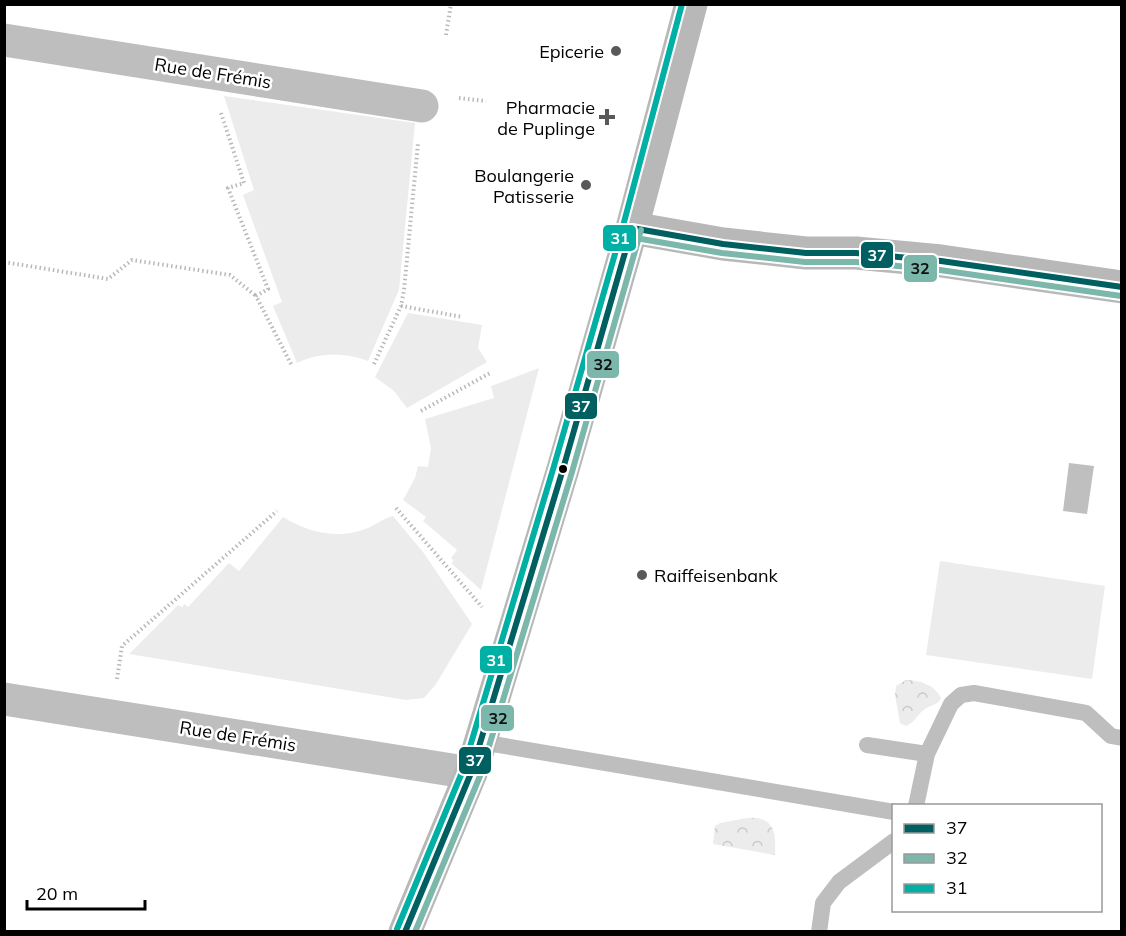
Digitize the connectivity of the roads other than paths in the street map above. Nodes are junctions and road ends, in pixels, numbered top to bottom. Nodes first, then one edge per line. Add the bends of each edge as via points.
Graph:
1 (691, 4) edge
2 (4, 40) edge
3 (422, 106) road end
4 (632, 228) junction
5 (1122, 287) edge
6 (4, 699) edge
7 (1122, 738) edge
8 (481, 742) junction
9 (867, 745) dead end
10 (927, 754) junction
11 (471, 773) junction
12 (916, 804) edge
13 (892, 812) edge
14 (892, 842) edge
15 (405, 932) edge
16 (819, 932) edge

1 - 4 street
2 - 3 street, Rue de Frémis
4 - 5 street via 723,244 941,261
4 - 8 street
6 - 11 street, Rue de Frémis
7 - 10 lane via 1111,736 1086,713 974,693 961,695 951,704
8 - 11 street
8 - 13 lane
9 - 10 lane
10 - 12 lane
11 - 15 street
14 - 16 lane via 839,882 823,903

